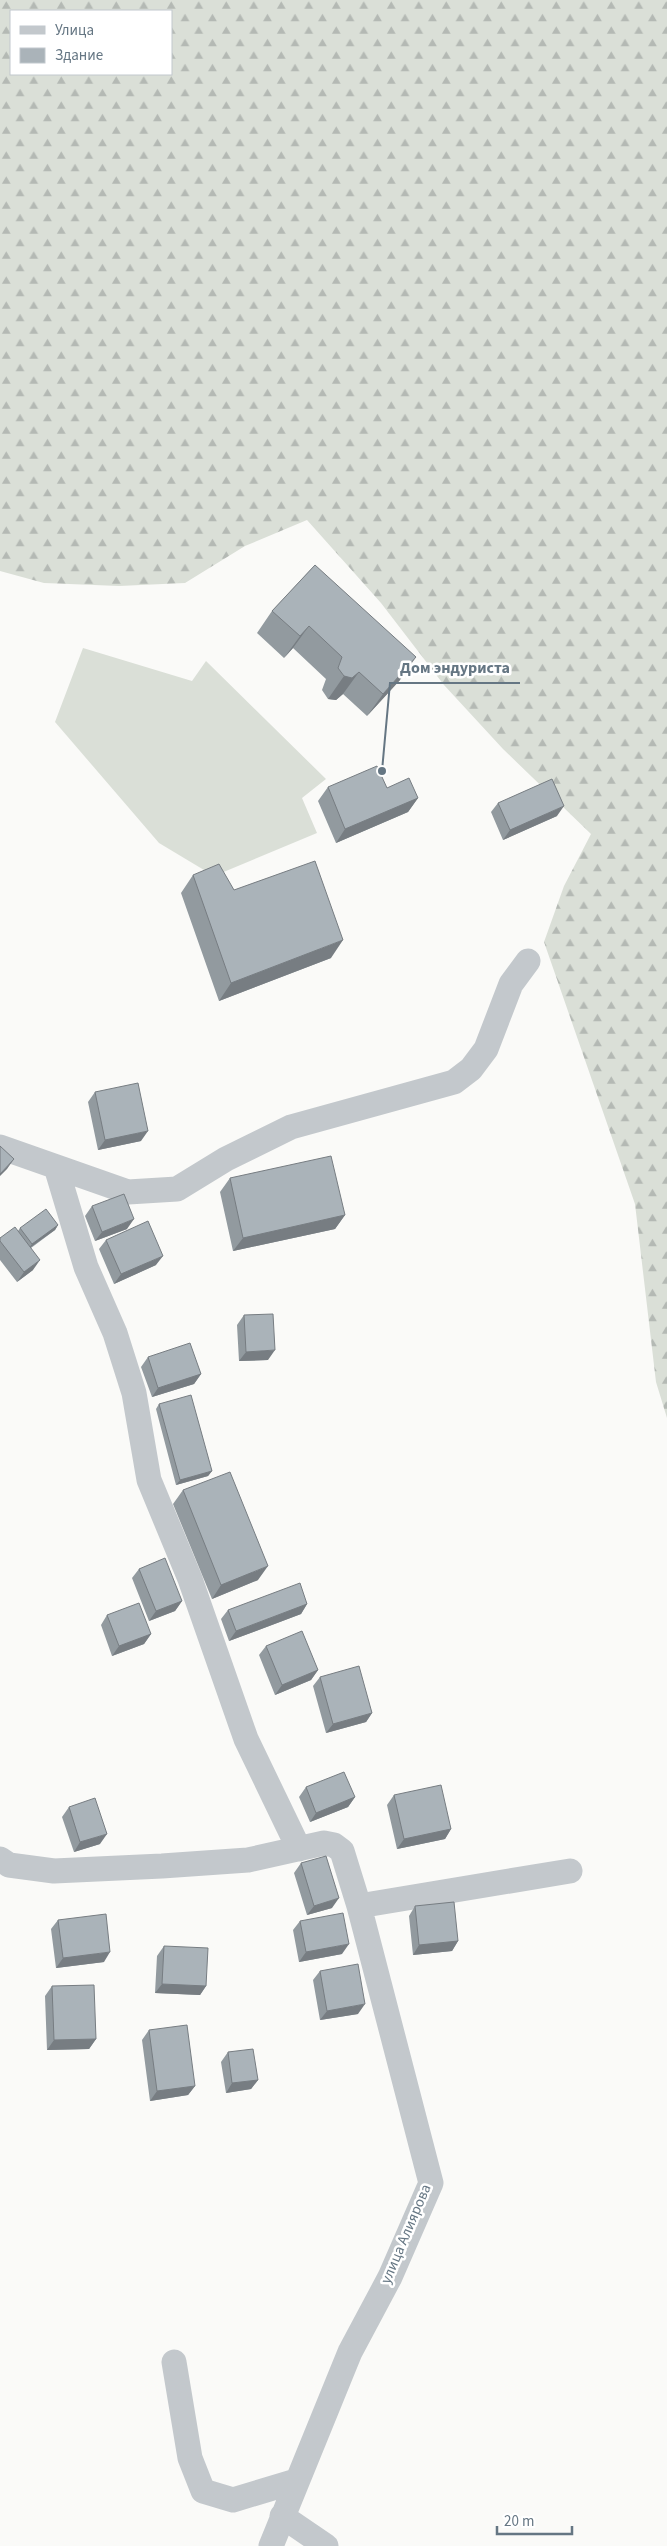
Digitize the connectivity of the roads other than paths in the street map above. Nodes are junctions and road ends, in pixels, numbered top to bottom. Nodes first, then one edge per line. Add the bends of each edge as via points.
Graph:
1 (528, 961) dead end
2 (0, 1147) edge
3 (56, 1167) junction
4 (299, 1848) junction
5 (0, 1859) edge
6 (570, 1871) dead end
7 (359, 1906) junction
8 (174, 2362) dead end
9 (296, 2481) junction
10 (282, 2516) junction
11 (271, 2546) edge
12 (326, 2546) edge

1 - 3 street via 511,984 486,1049 471,1069 454,1082 291,1127 226,1159 177,1190 128,1192
2 - 3 street
3 - 4 street via 86,1267 115,1334 134,1393 149,1480 190,1579 246,1739
4 - 5 street via 248,1860 54,1871 9,1865
4 - 7 street, улица Алиярова via 324,1844 334,1845 342,1851
6 - 7 street
7 - 9 street, улица Алиярова via 431,2183 390,2277 350,2352
8 - 9 street via 190,2458 203,2491 233,2500
9 - 10 street, улица Алиярова
10 - 11 street, улица Алиярова
10 - 12 street

